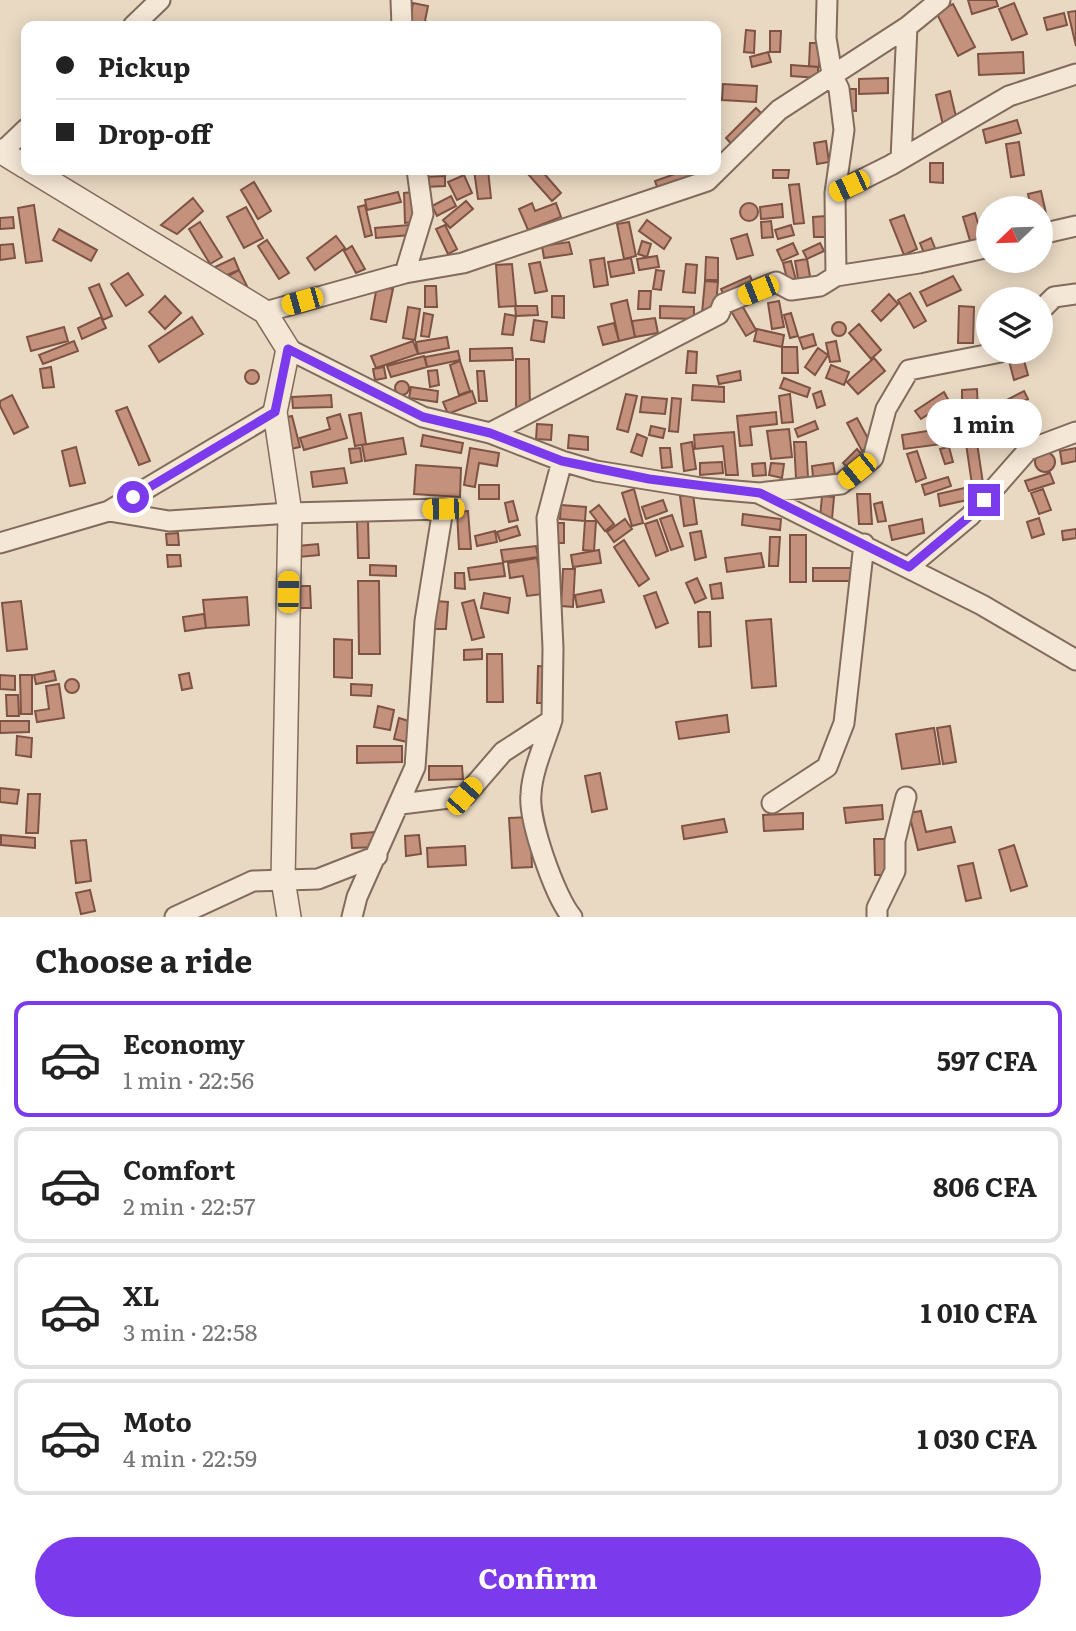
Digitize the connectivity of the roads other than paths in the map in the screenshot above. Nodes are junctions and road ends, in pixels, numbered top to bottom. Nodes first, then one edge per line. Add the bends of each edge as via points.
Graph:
1 (160, 0) edge
2 (401, 0) edge
3 (827, 0) edge
4 (940, 0) edge
5 (138, 21) edge
6 (402, 21) edge
7 (907, 27) junction
8 (1076, 74) edge
9 (832, 75) junction
10 (21, 134) edge
11 (1, 152) edge
12 (901, 159) junction
13 (21, 164) edge
14 (721, 166) edge
15 (39, 175) edge
16 (418, 175) edge
17 (712, 175) edge
18 (835, 192) junction
19 (1076, 226) edge
20 (1054, 231) edge
21 (976, 250) edge
22 (405, 273) junction
23 (836, 276) junction
24 (1076, 294) edge
25 (1053, 298) edge
26 (265, 312) junction
27 (288, 349) junction
28 (976, 357) edge
29 (275, 412) junction
30 (1076, 432) edge
31 (490, 433) junction
32 (562, 461) junction
33 (760, 493) junction
34 (109, 511) junction
35 (290, 513) junction
36 (0, 543) edge
37 (864, 544) junction
38 (909, 567) junction
39 (1076, 660) edge
40 (552, 720) junction
41 (906, 797) dead end
42 (772, 803) dead end
43 (401, 804) junction
44 (377, 856) junction
45 (283, 880) junction
46 (174, 917) edge
47 (289, 917) edge
48 (352, 917) edge
49 (572, 917) edge
50 (877, 917) edge

1 - 5 street
2 - 6 street
3 - 9 street
4 - 7 street
7 - 9 street
7 - 12 street
8 - 12 street via 1009,96
9 - 14 street via 779,110
9 - 18 street via 839,89 845,130
10 - 11 street
11 - 13 street
12 - 18 street
15 - 26 street
16 - 22 street via 423,214
17 - 22 street via 706,181 463,263
18 - 23 street
19 - 20 street
21 - 23 street
22 - 26 street
23 - 31 street via 820,286 791,290 776,282 723,304 719,314
24 - 25 street
26 - 27 street
27 - 29 street
27 - 31 street via 423,417
28 - 33 street via 909,370 886,409 873,458 841,484
29 - 34 street
29 - 35 street
30 - 38 street via 1028,450 970,516
31 - 32 street
32 - 33 street via 649,479
32 - 40 street via 547,518
33 - 37 street
34 - 35 street via 169,521
34 - 36 street
35 - 43 street via 443,509 425,621 415,768
35 - 45 street
37 - 38 street
37 - 42 street via 844,723 827,767
38 - 39 street
40 - 43 street via 503,752 464,796
40 - 49 street via 530,794 544,859
41 - 50 street via 895,841 895,871
43 - 44 street
44 - 45 street via 318,879
44 - 48 street
45 - 46 street via 253,881
45 - 47 street

